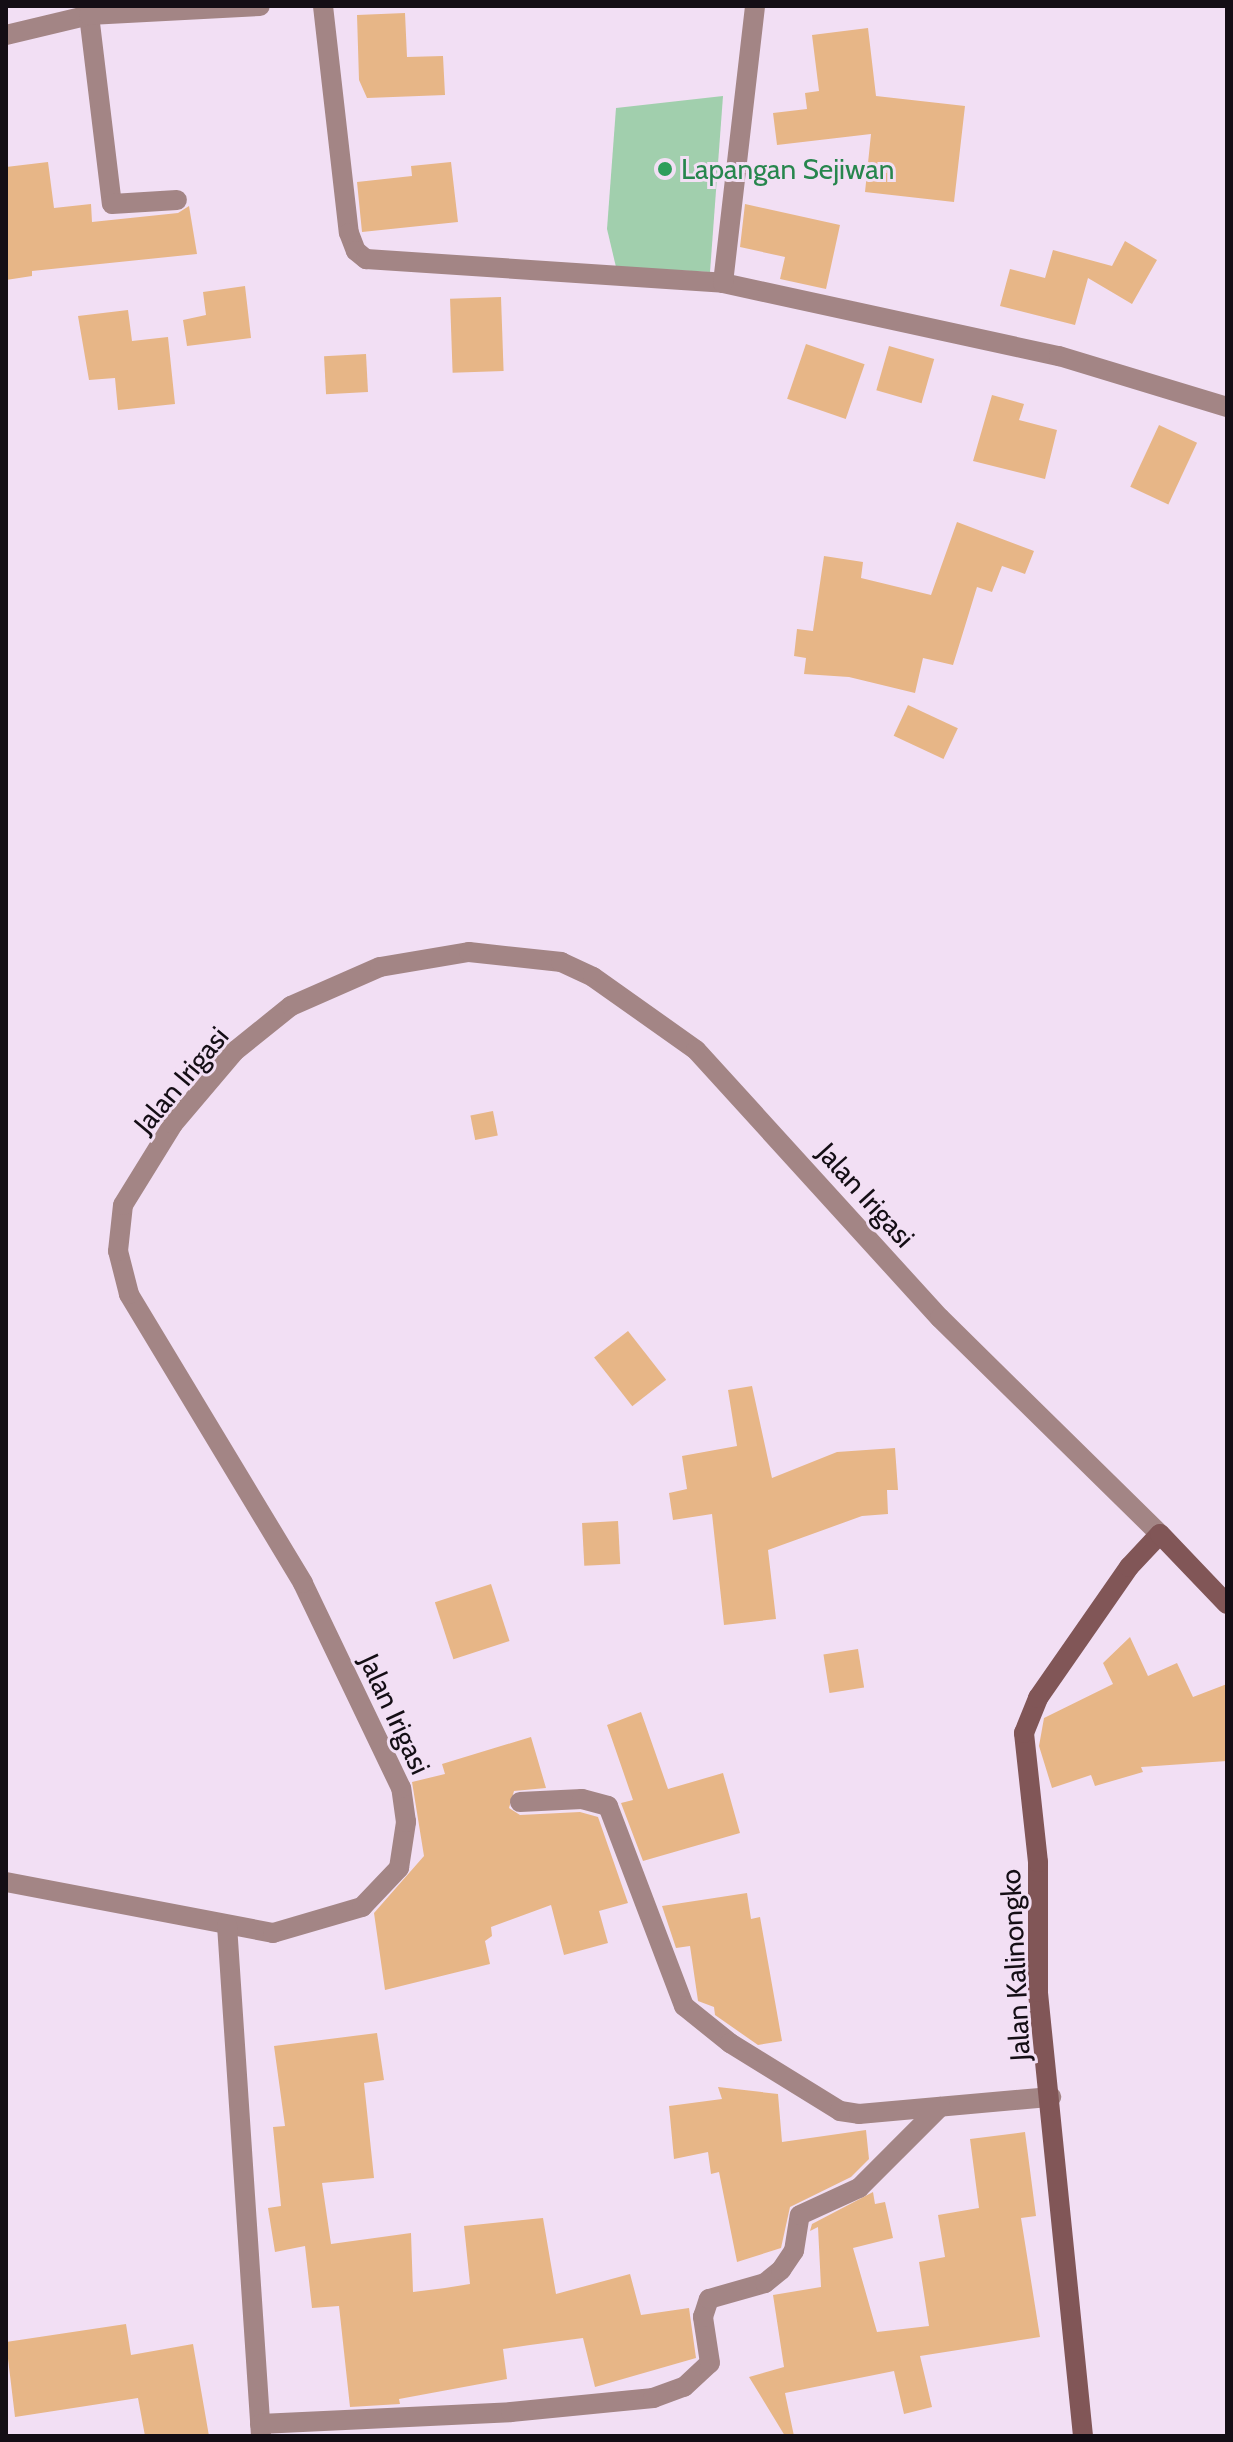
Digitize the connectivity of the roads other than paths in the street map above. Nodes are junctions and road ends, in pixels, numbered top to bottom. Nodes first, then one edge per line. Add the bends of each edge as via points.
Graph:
1 (260, 6) edge
2 (323, 6) edge
3 (755, 6) edge
4 (89, 15) junction
5 (6, 35) edge
6 (177, 200) dead end
7 (723, 283) junction
8 (1227, 407) edge
9 (1160, 1534) junction
10 (1227, 1604) edge
11 (520, 1802) dead end
12 (6, 1882) edge
13 (227, 1925) junction
14 (1051, 2097) junction
15 (940, 2107) junction
16 (261, 2430) edge
17 (1083, 2436) edge

1 - 4 street
2 - 7 street via 349,233 361,256 386,264
3 - 7 street
4 - 5 street
4 - 6 street via 112,204
7 - 8 street via 1059,356
9 - 10 street, Jalan Irigasi
9 - 13 street, Jalan Irigasi via 940,1318 696,1050 593,977 561,962 469,952 380,967 291,1006 235,1051 173,1124 123,1205 118,1251 129,1294 303,1583 401,1788 406,1822 399,1868 362,1907 292,1931
9 - 14 street, Jalan Kalinongko via 1129,1567 1038,1698 1024,1733 1038,1862 1038,1992
11 - 15 street via 582,1799 603,1802 611,1810 671,1981 684,2006 707,2027 849,2114
12 - 13 street, Jalan Irigasi
13 - 16 street
14 - 15 street
14 - 17 street, Jalan Kalinongko
15 - 16 street via 859,2188 800,2215 794,2251 781,2270 765,2283 709,2299 703,2317 710,2363 684,2387 653,2398

